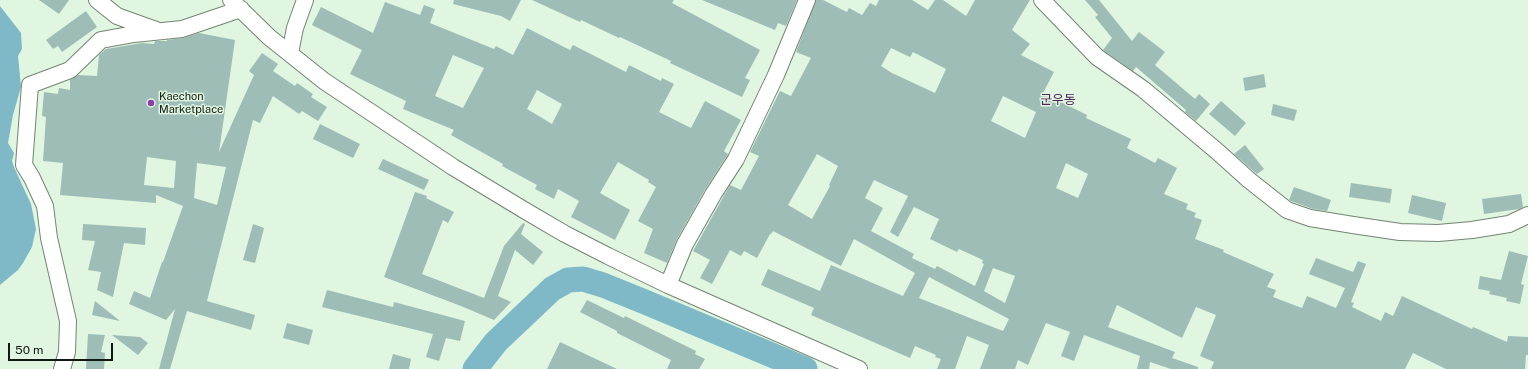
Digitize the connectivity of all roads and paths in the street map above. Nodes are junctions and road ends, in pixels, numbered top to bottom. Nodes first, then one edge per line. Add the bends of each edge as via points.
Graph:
1 (97, 0) edge
2 (305, 0) edge
3 (807, 0) edge
4 (1042, 0) edge
5 (236, 5) edge
6 (159, 31) junction
7 (290, 53) junction
8 (1528, 215) edge
9 (668, 285) junction
10 (62, 369) edge
11 (859, 369) edge

1 - 6 street via 117,16
2 - 7 street
3 - 9 street via 776,75 736,159 685,244
4 - 8 street via 1097,57 1143,89 1287,210 1310,218 1353,226 1400,232 1438,233 1509,224
5 - 6 street via 182,29
5 - 7 street
6 - 10 street via 101,40 70,70 30,85 24,166 45,206 49,238 68,321 67,352
7 - 9 street via 324,81 453,167 565,234
9 - 11 street

